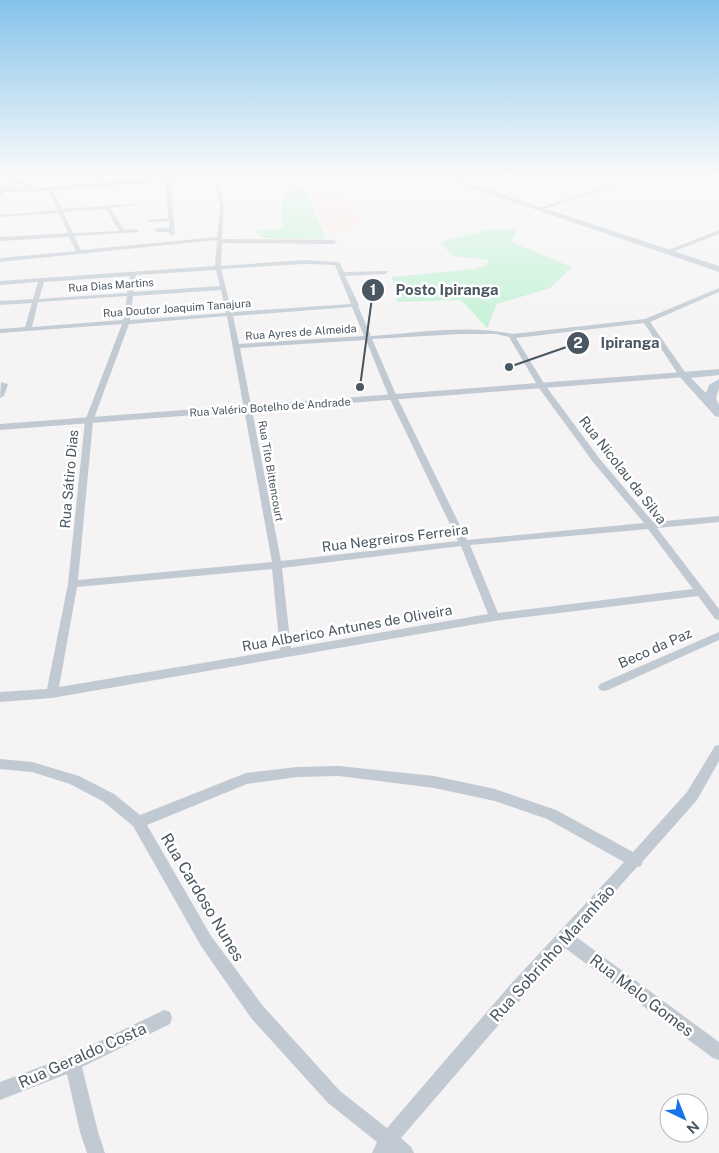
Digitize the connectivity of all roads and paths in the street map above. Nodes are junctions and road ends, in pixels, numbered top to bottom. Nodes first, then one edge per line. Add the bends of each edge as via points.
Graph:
1 (69, 229) edge
2 (120, 229) edge
3 (221, 229) edge
4 (597, 229) edge
5 (137, 231) dead end
6 (122, 232) junction
7 (719, 232) edge
8 (72, 235) junction
9 (0, 239) edge
10 (221, 240) junction
11 (334, 242) dead end
12 (79, 252) junction
13 (667, 252) junction
14 (0, 260) edge
15 (218, 268) junction
16 (719, 269) edge
17 (385, 272) dead end
18 (133, 273) junction
19 (341, 274) junction
20 (42, 279) junction
21 (0, 284) edge
22 (224, 288) junction
23 (719, 290) edge
24 (130, 294) junction
25 (37, 300) junction
26 (0, 303) edge
27 (356, 306) junction
28 (230, 315) junction
29 (646, 321) junction
30 (126, 322) junction
31 (28, 328) junction
32 (0, 331) edge
33 (512, 336) junction
34 (369, 337) junction
35 (236, 346) junction
36 (719, 372) edge
37 (682, 376) junction
38 (719, 382) edge
39 (4, 384) dead end
40 (542, 386) junction
41 (0, 396) edge
42 (393, 397) junction
43 (248, 409) junction
44 (717, 413) edge
45 (89, 421) junction
46 (0, 427) edge
47 (719, 519) edge
48 (650, 525) junction
49 (464, 544) junction
50 (277, 565) junction
51 (73, 584) junction
52 (700, 592) junction
53 (719, 616) edge
54 (494, 617) junction
55 (719, 636) edge
56 (286, 654) junction
57 (604, 687) dead end
58 (52, 693) junction
59 (0, 697) edge
60 (719, 750) edge
61 (0, 764) edge
62 (138, 822) junction
63 (636, 861) junction
64 (565, 938) junction
65 (164, 1018) dead end
66 (719, 1052) edge
67 (73, 1063) junction
68 (0, 1091) edge
69 (384, 1146) edge
70 (96, 1153) edge
71 (405, 1153) edge

1 - 8 street
2 - 6 street
3 - 10 street, Rua Tito Bittencourt
4 - 13 main road
5 - 6 street
6 - 8 street
7 - 13 street
8 - 9 street
8 - 12 street
10 - 11 street
10 - 12 street
10 - 15 street, Rua Tito Bittencourt
12 - 14 street
13 - 16 main road
15 - 18 street
15 - 19 street via 336,263
15 - 22 street, Rua Tito Bittencourt
17 - 19 street
18 - 20 street
18 - 24 street, Rua Sátiro Dias
19 - 27 street
20 - 21 street
20 - 25 street
22 - 24 street, Rua Dias Martins
22 - 28 street, Rua Tito Bittencourt
23 - 29 street, Rua Ayres de Almeida
24 - 25 street, Rua Dias Martins
24 - 30 street, Rua Sátiro Dias
25 - 26 street, Rua Dias Martins
25 - 31 street
27 - 28 street, Rua Doutor Joaquim Tanajura
27 - 34 street
28 - 30 street, Rua Doutor Joaquim Tanajura
28 - 35 street, Rua Tito Bittencourt
29 - 33 street, Rua Ayres de Almeida
29 - 37 street
30 - 31 street, Rua Doutor Joaquim Tanajura
30 - 45 street, Rua Sátiro Dias
31 - 32 street, Rua Doutor Joaquim Tanajura
33 - 34 street, Rua Ayres de Almeida via 484,331
33 - 40 street, Rua Nicolau da Silva
34 - 35 street, Rua Ayres de Almeida
34 - 42 street
35 - 43 street, Rua Tito Bittencourt
36 - 37 main road, Rua Valério Botelho de Andrade
37 - 40 street, Rua Valério Botelho de Andrade
37 - 44 main road
38 - 44 main road via 713,387 710,398
39 - 41 street
40 - 42 street, Rua Valério Botelho de Andrade
40 - 48 street, Rua Nicolau da Silva via 596,460
42 - 43 street, Rua Valério Botelho de Andrade
42 - 49 street
43 - 45 street, Rua Valério Botelho de Andrade
43 - 50 street, Rua Tito Bittencourt
45 - 46 street, Rua Valério Botelho de Andrade
45 - 51 street, Rua Sátiro Dias
47 - 48 street, Rua Negreiros Ferreira
48 - 49 street, Rua Negreiros Ferreira
48 - 52 street, Rua Nicolau da Silva
49 - 50 street, Rua Negreiros Ferreira
49 - 54 street
50 - 51 street, Rua Negreiros Ferreira
50 - 56 street, Rua Tito Bittencourt
51 - 58 street, Rua Sátiro Dias
52 - 53 street, Rua Nicolau da Silva
52 - 54 street, Rua Alberico Antunes de Oliveira
54 - 56 street, Rua Alberico Antunes de Oliveira
55 - 57 street, Beco da Paz
56 - 58 street, Rua Alberico Antunes de Oliveira
58 - 59 street, Rua Alberico Antunes de Oliveira
60 - 63 street, Rua Sobrinho Maranhão via 692,796
61 - 62 street, Rua Cardoso Nunes via 32,767 74,780 109,798
62 - 63 street via 246,779 297,772 339,771 434,782 495,795 551,814
62 - 69 street, Rua Cardoso Nunes via 206,941 257,1012 334,1097
63 - 64 street, Rua Sobrinho Maranhão
64 - 66 street, Rua Melo Gomes
64 - 69 street, Rua Sobrinho Maranhão
65 - 67 street, Rua Geraldo Costa
67 - 68 street, Rua Geraldo Costa
67 - 70 street
69 - 71 street, Rua Cardoso Nunes

